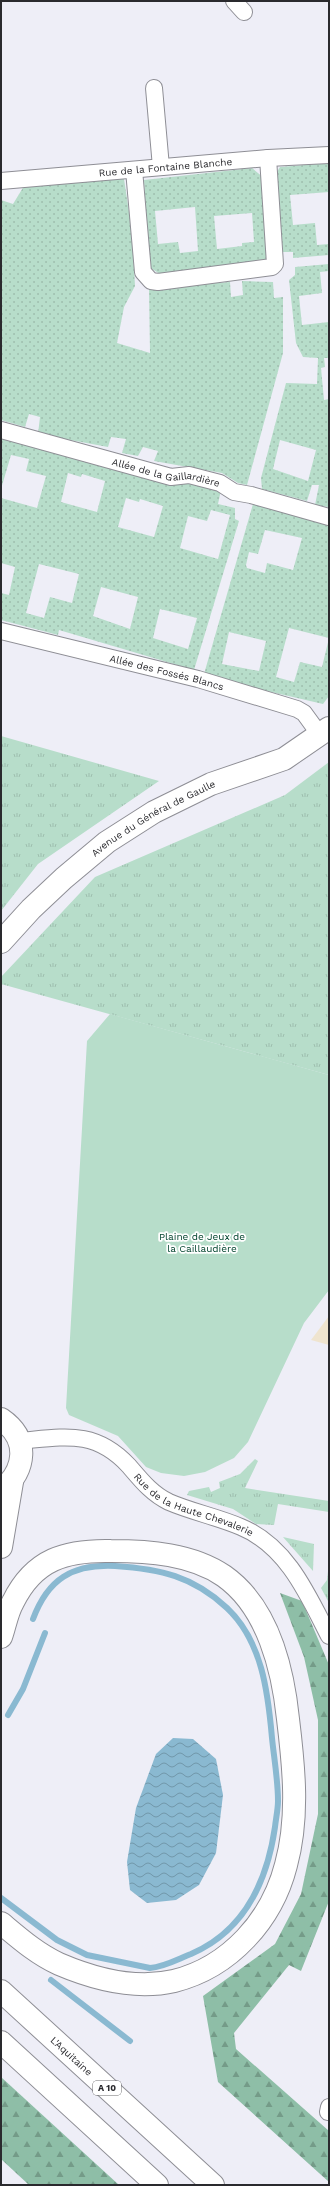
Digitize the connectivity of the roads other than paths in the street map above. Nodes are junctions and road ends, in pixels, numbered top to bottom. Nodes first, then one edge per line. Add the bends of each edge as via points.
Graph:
1 (154, 88) dead end
2 (329, 155) edge
3 (268, 158) junction
4 (161, 167) junction
5 (134, 170) junction
6 (1, 181) edge
7 (1, 430) edge
8 (329, 517) edge
9 (1, 631) edge
10 (324, 732) edge
11 (1, 942) edge
12 (1, 1419) edge
13 (20, 1441) junction
14 (6, 1487) edge
15 (1, 1547) edge
16 (329, 1636) edge
17 (1, 1637) edge
18 (1, 1923) edge
19 (1, 1991) edge
20 (1, 2042) edge
21 (157, 2185) edge
22 (213, 2185) edge

1 - 4 street
2 - 3 street, Rue de la Fontaine Blanche
3 - 4 street, Rue de la Fontaine Blanche
3 - 5 street via 275,264 272,267 158,282 151,281 143,272
4 - 5 street, Rue de la Fontaine Blanche
5 - 6 street, Rue de la Fontaine Blanche
7 - 8 street, Allée de la Gaillardière via 171,477 189,475 220,483 234,492
9 - 10 street, Allée des Fossés Blancs via 198,679 297,709
10 - 11 main road, Avenue du Général de Gaulle via 284,759 212,784 154,812 107,842 31,909
12 - 13 main road via 13,1429
13 - 14 main road via 22,1456 19,1470
13 - 16 street, Rue de la Haute Chevalerie via 66,1436 92,1440 116,1455 145,1485 169,1502 254,1533 279,1554 295,1573
14 - 15 main road
17 - 18 main road via 12,1602 27,1579 43,1565 63,1555 87,1550 148,1551 203,1565 225,1577 241,1592 258,1616 271,1640 280,1666 290,1740 294,1811 286,1866 266,1913 251,1934 228,1955 200,1972 173,1981 151,1984 109,1981 57,1963 30,1947
19 - 22 main road, L'Aquitaine / A 10
20 - 21 main road

